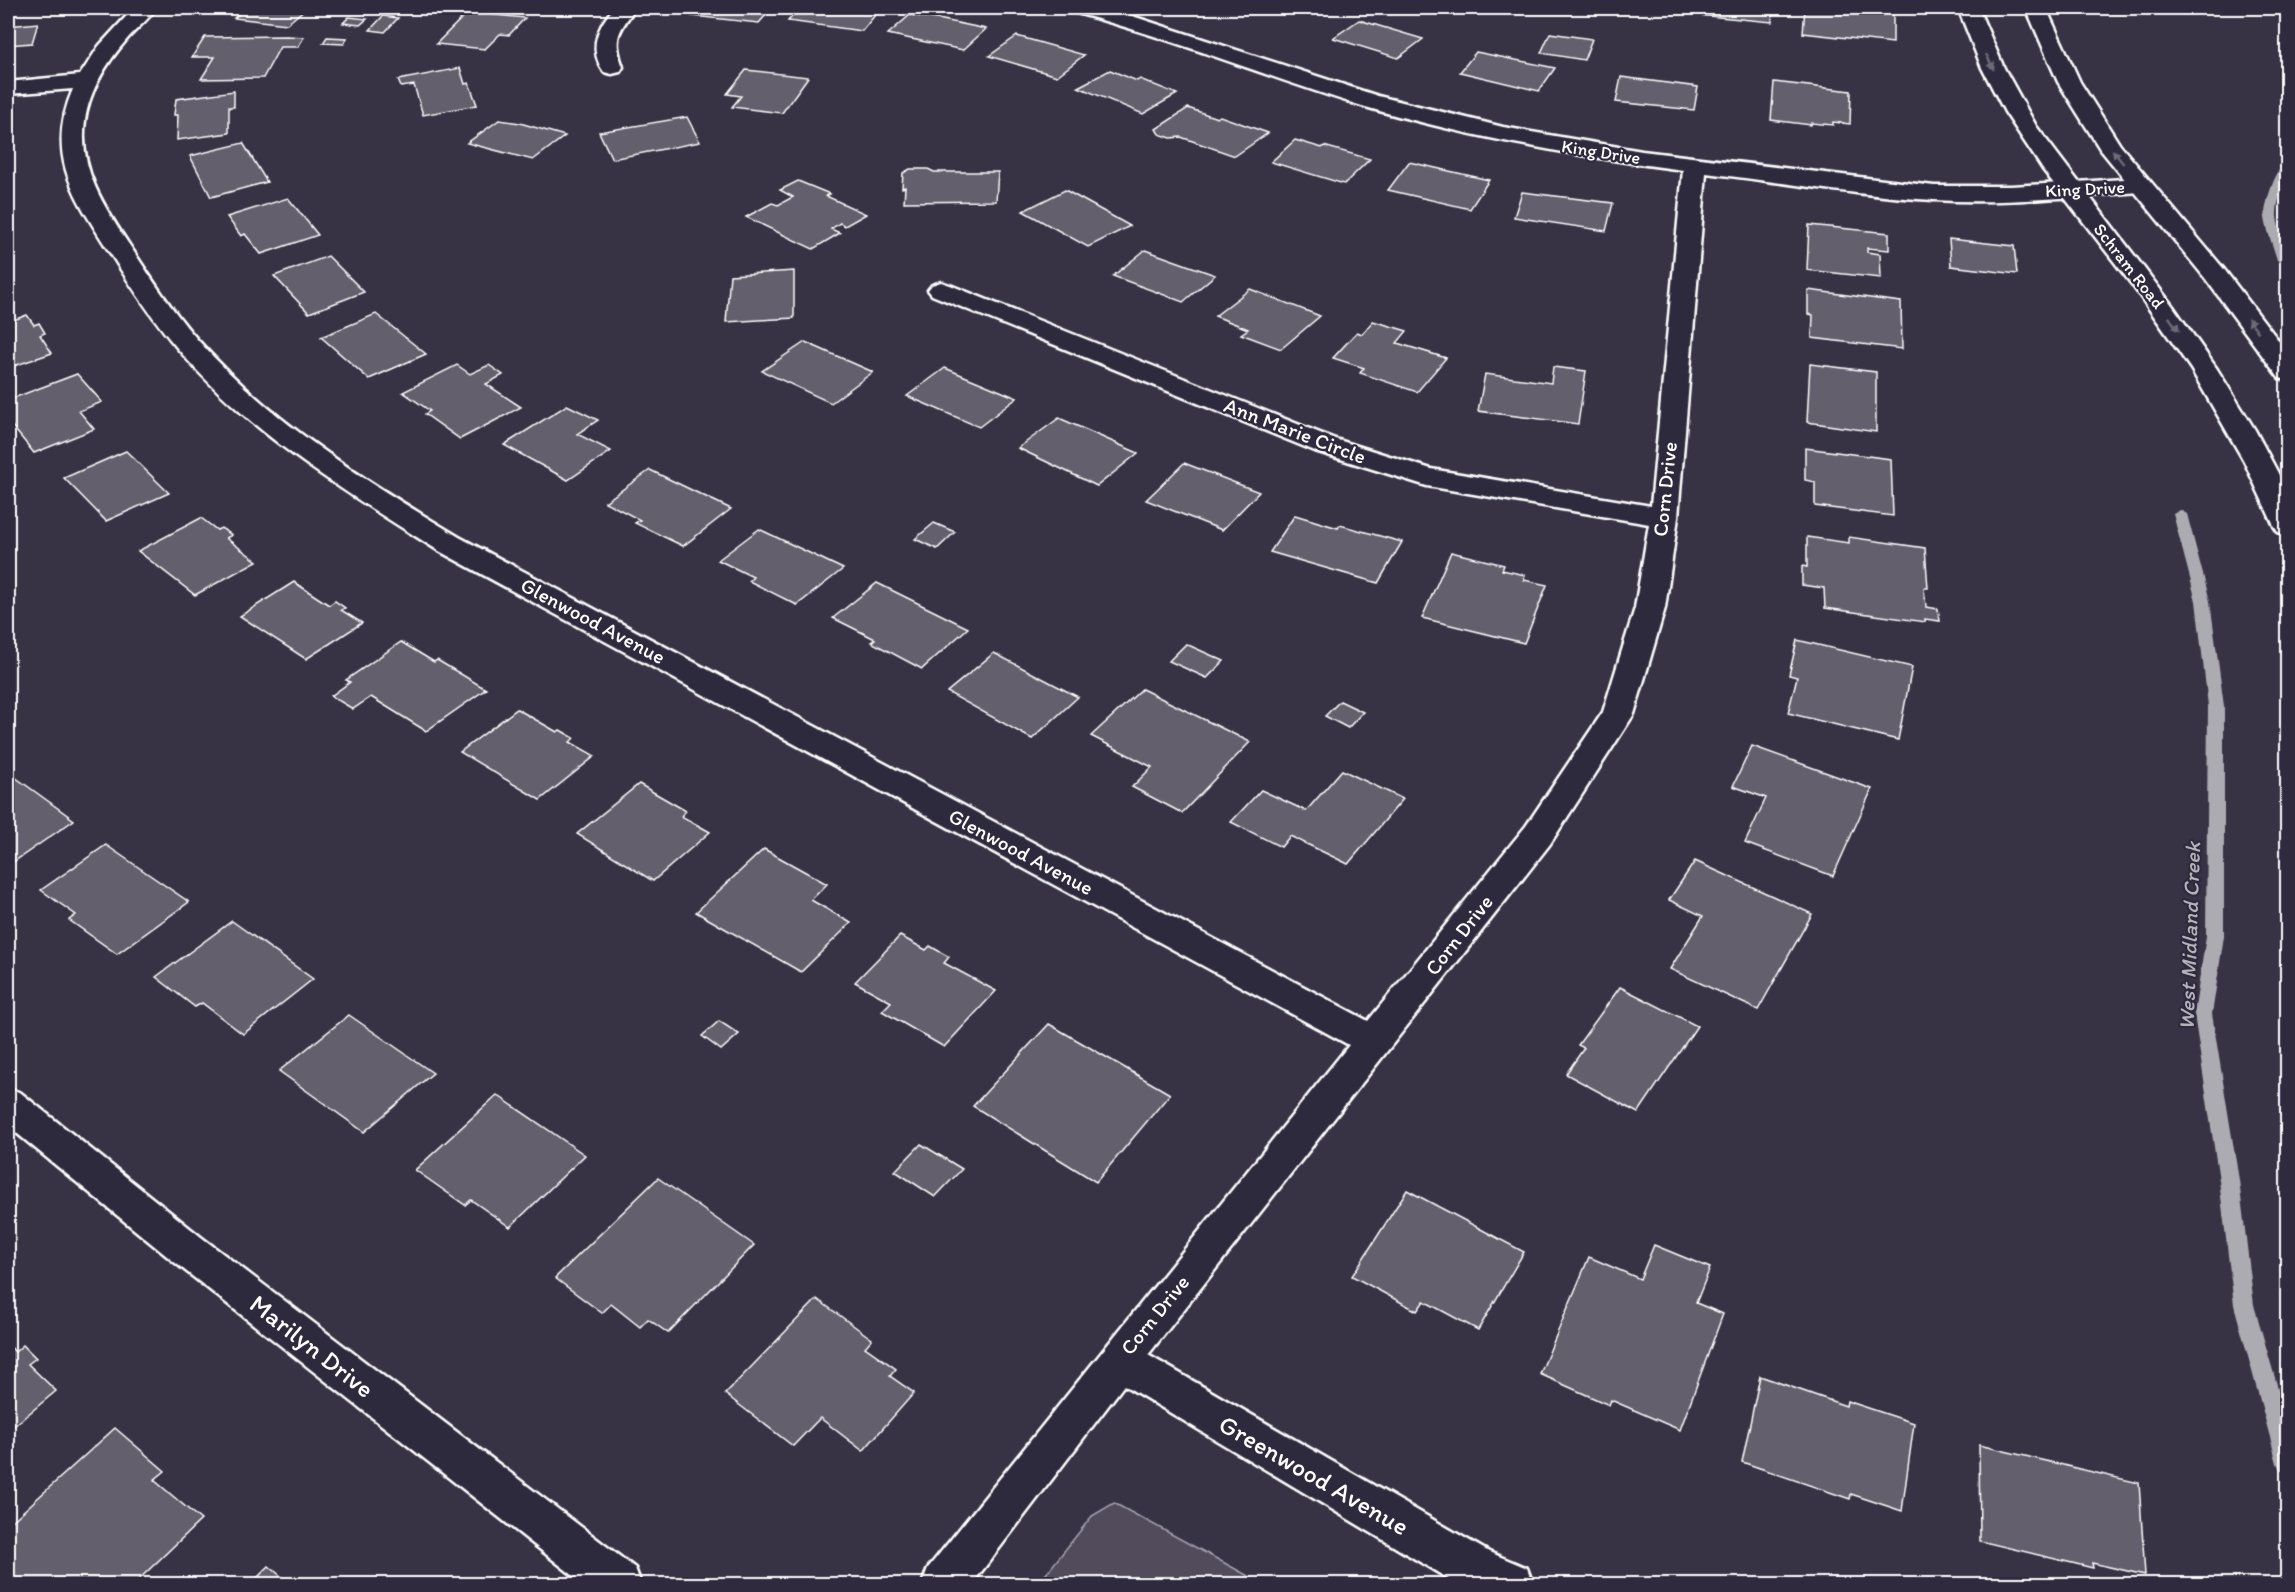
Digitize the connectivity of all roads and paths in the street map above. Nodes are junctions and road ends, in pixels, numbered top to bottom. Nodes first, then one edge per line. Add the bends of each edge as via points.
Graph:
1 (146, 8) edge
2 (624, 8) edge
3 (1080, 8) edge
4 (1968, 8) edge
5 (2037, 8) edge
6 (612, 68) dead end
7 (87, 81) junction
8 (8, 88) edge
9 (1695, 166) junction
10 (2140, 185) junction
11 (2071, 189) junction
12 (942, 290) dead end
13 (2288, 372) edge
14 (1664, 517) junction
15 (2288, 526) edge
16 (1375, 1042) junction
17 (8, 1104) edge
18 (1119, 1360) junction
19 (620, 1584) edge
20 (944, 1584) edge
21 (1510, 1584) edge

1 - 7 street, Glenwood Avenue via 118,36
2 - 6 street via 606,32 606,52
3 - 9 street, King Drive via 1176,35 1411,113 1539,141
4 -> 11 street, Schram Road via 1989,59 2025,125
10 -> 5 street via 2111,149 2069,82
7 - 8 street
7 - 16 street, Glenwood Avenue via 72,138 75,161 92,207 156,304 190,345 230,388 303,450 449,544
9 - 11 street, King Drive via 1932,193
9 - 14 street, Corn Drive
10 - 11 street, King Drive
13 -> 10 street via 2214,273
11 -> 15 street, Schram Road via 2219,389 2257,457
12 - 14 street, Ann Marie Circle via 1325,445 1427,477
14 - 16 street, Corn Drive via 1650,608 1618,714 1538,835
16 - 18 street, Corn Drive
17 - 19 street, Marilyn Drive via 187,1249
18 - 20 street, Corn Drive
18 - 21 street, Greenwood Avenue via 1473,1568

